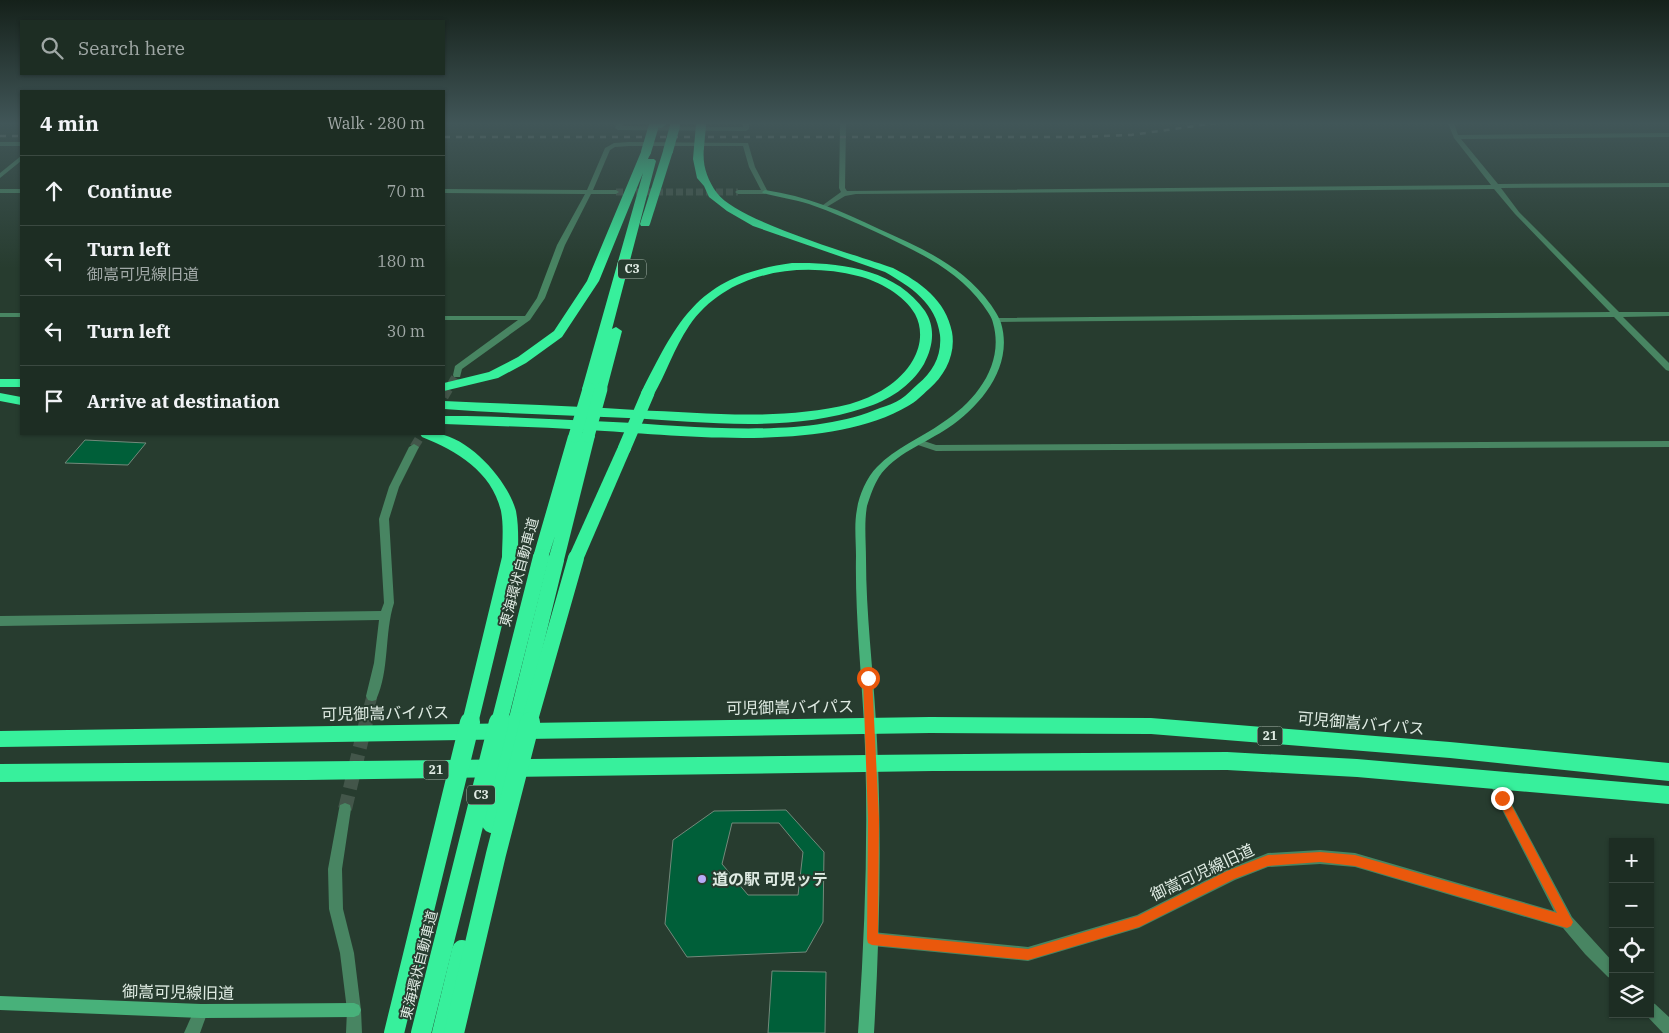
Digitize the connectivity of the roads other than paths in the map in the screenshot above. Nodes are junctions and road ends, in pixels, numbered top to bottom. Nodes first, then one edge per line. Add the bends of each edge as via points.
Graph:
1 (598, 171) edge
2 (641, 171) edge
3 (645, 171) edge
4 (661, 171) edge
5 (701, 171) edge
6 (754, 171) edge
7 (842, 171) edge
8 (1482, 171) edge
9 (1669, 185) edge
10 (1495, 188) junction
11 (0, 191) edge
12 (20, 191) edge
13 (445, 191) edge
14 (589, 192) junction
15 (616, 192) tunnel mouth
16 (738, 192) tunnel mouth
17 (765, 192) junction
18 (845, 193) junction
19 (825, 206) junction
20 (1669, 314) edge
21 (0, 315) edge
22 (20, 315) edge
23 (1617, 315) junction
24 (445, 318) edge
25 (527, 318) junction
26 (997, 320) junction
27 (1669, 368) edge
28 (457, 375) tunnel mouth
29 (0, 383) edge
30 (20, 383) edge
31 (445, 387) edge
32 (595, 389) junction
33 (0, 397) edge
34 (20, 401) edge
35 (445, 405) edge
36 (639, 413) edge
37 (639, 413) edge
38 (639, 413) edge
39 (639, 413) edge
40 (445, 420) edge
41 (429, 435) edge
42 (918, 442) junction
43 (1669, 444) edge
44 (414, 447) tunnel mouth
45 (549, 558) junction
46 (385, 615) junction
47 (0, 621) edge
48 (372, 696) tunnel mouth
49 (870, 726) junction
50 (0, 739) edge
51 (872, 762) junction
52 (1669, 772) edge
53 (0, 773) edge
54 (1495, 780) junction
55 (1669, 795) edge
56 (345, 809) tunnel mouth
57 (1567, 922) junction
58 (872, 939) junction
59 (1609, 968) edge
60 (0, 1003) edge
61 (354, 1010) junction
62 (201, 1011) junction
63 (1654, 1013) edge
64 (1669, 1028) edge
65 (192, 1033) edge
66 (354, 1033) edge
67 (394, 1033) edge
68 (421, 1033) edge
69 (442, 1033) edge
70 (454, 1033) edge
71 (866, 1033) edge

1 - 14 street
2 - 31 highway via 593,281 558,334 522,360 493,375
3 - 32 highway, 東海環状自動車道 / C3
4 - 32 highway, 東海環状自動車道 / C3, bridge
5 - 40 highway, bridge via 713,195 757,224 889,270 922,290 934,302 947,342 939,370 927,386 911,399 865,420 808,430 747,432
6 - 17 street
7 - 18 street
8 - 10 street
9 - 10 street
10 - 18 street
10 - 23 street
11 - 12 street
13 - 14 street
14 - 15 street
14 - 25 street via 562,245 541,298
16 - 17 street
17 - 19 street
18 - 19 street
19 - 26 street via 928,253 975,288
20 - 23 street
21 - 22 street
23 - 26 street
23 - 27 street
24 - 25 street
25 - 28 street via 458,368
26 - 42 street via 1000,360 992,378 972,403 948,424
29 - 30 highway
32 - 45 highway, 東海環状自動車道 / C3, bridge
33 - 34 highway
35 - 36 highway, bridge
37 - 38 highway, bridge via 747,418 819,415 851,408 878,398 901,384 916,369 924,352 926,334 923,319 902,293 872,276 853,271 790,266 750,275 716,292 696,309 675,340
39 - 70 highway, bridge via 576,558 537,688
41 - 67 highway, bridge via 460,449 497,482 506,504 510,558
42 - 43 street via 936,448
42 - 49 street via 877,473 862,507 860,581
44 - 46 street via 394,487 384,520 389,602
45 - 68 highway, 東海環状自動車道 / C3, bridge
45 - 69 highway, 東海環状自動車道 / C3, bridge
46 - 47 street
46 - 48 street via 380,664
49 - 50 highway, 可児御嵩バイパス / 21
49 - 51 street
49 - 52 highway, 可児御嵩バイパス / 21 via 1151,726 1450,750
51 - 53 highway, 21 via 306,772
51 - 54 highway, 21 via 1228,761
51 - 58 street
54 - 55 highway, 21
54 - 57 street
56 - 61 street via 335,869 336,909 347,953
57 - 58 street, 御嵩可児線旧道 via 1355,860 1320,857 1268,860 1139,921 1028,954
57 - 59 street
58 - 71 street
60 - 62 street, 御嵩可児線旧道
61 - 62 street, 御嵩可児線旧道
61 - 66 street
62 - 65 street
63 - 64 street

